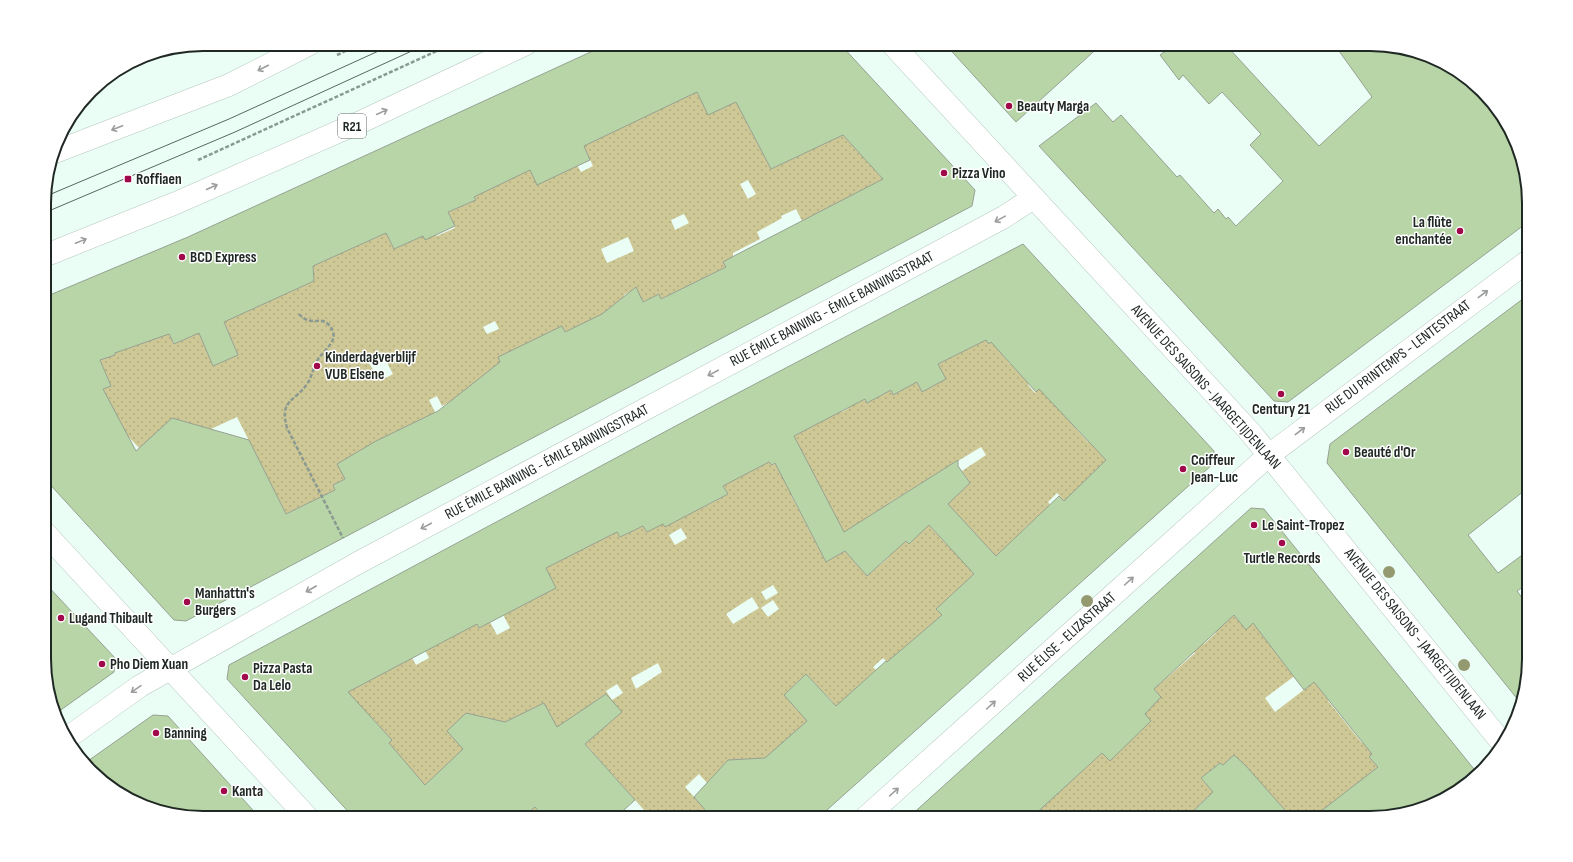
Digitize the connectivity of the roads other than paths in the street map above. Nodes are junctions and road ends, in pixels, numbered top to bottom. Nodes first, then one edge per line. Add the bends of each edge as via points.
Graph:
1 (296, 51) edge
2 (511, 51) edge
3 (898, 51) edge
4 (61, 150) edge
5 (1034, 198) junction
6 (51, 253) edge
7 (1522, 265) edge
8 (1269, 455) junction
9 (51, 540) edge
10 (170, 669) junction
11 (71, 735) edge
12 (1499, 739) edge
13 (302, 811) edge
14 (873, 811) edge

1 -> 4 street via 229,85
6 -> 2 street, R21 via 176,203 365,120
3 - 5 street, AVENUE DES SAISONS - JAARGETIJDENLAAN
5 - 8 street, AVENUE DES SAISONS - JAARGETIJDENLAAN
5 -> 10 street, RUE ÉMILE BANNING - ÉMILE BANNINGSTRAAT via 1004,217 356,564
8 -> 7 street, RUE DU PRINTEMPS - LENTESTRAAT
8 - 12 street, AVENUE DES SAISONS - JAARGETIJDENLAAN
14 -> 8 street, RUE ÉLISE - ELIZASTRAAT
9 - 10 street
10 -> 11 street, RUE ÉMILE BANNING - ÉMILE BANNINGSTRAAT via 140,686
10 - 13 street

